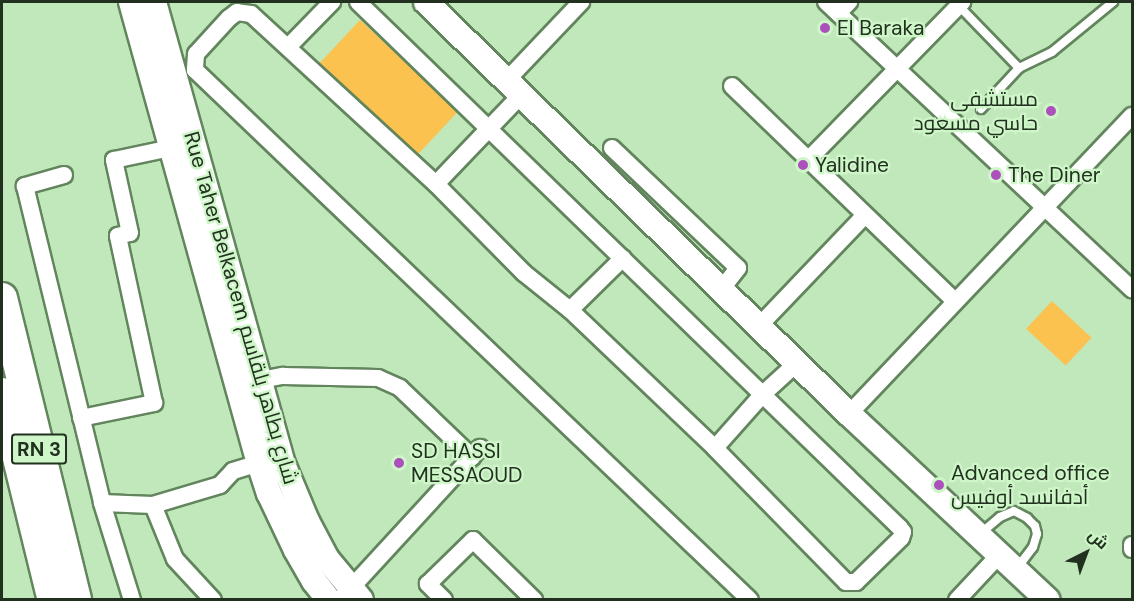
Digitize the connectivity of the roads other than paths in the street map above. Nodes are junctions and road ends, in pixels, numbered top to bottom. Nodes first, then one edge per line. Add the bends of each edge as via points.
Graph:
1 (131, 2) edge
2 (154, 2) edge
3 (332, 2) edge
4 (358, 2) edge
5 (426, 2) edge
6 (581, 2) edge
7 (826, 2) edge
8 (1113, 2) edge
9 (960, 3) edge
10 (844, 7) edge
11 (289, 46) junction
12 (899, 68) junction
13 (1018, 68) junction
14 (732, 86) dead end
15 (515, 87) junction
16 (981, 109) dead end
17 (1132, 116) edge
18 (489, 127) junction
19 (171, 148) junction
20 (612, 148) dead end
21 (808, 160) junction
22 (64, 175) dead end
23 (436, 184) junction
24 (654, 188) junction
25 (1045, 208) junction
26 (638, 209) junction
27 (865, 215) junction
28 (623, 258) junction
29 (1132, 289) edge
30 (721, 290) junction
31 (2, 298) edge
32 (955, 301) junction
33 (570, 310) junction
34 (759, 326) junction
35 (797, 363) junction
36 (248, 383) junction
37 (2, 393) edge
38 (763, 394) junction
39 (849, 414) junction
40 (81, 418) junction
41 (715, 448) junction
42 (259, 463) junction
43 (102, 503) junction
44 (153, 505) junction
45 (979, 536) junction
46 (1009, 561) junction
47 (351, 596) edge
48 (53, 600) edge
49 (76, 600) edge
50 (132, 600) edge
51 (213, 600) edge
52 (328, 600) edge
53 (444, 600) edge
54 (534, 600) edge
55 (750, 600) edge
56 (957, 600) edge
57 (1048, 600) edge

1 - 19 main road, Rue Taher Belkacem شارع بطاهر بلقاسم
2 - 36 main road, Rue Taher Belkacem شارع بطاهر بلقاسم
3 - 11 street
4 - 18 street
5 - 15 main road
6 - 15 street
7 - 10 street
8 - 13 lane via 1052,52
9 - 12 street
9 - 13 lane
10 - 12 street
11 - 23 street
11 - 55 street via 251,14 237,12 201,47 193,63 195,70
12 - 21 street
12 - 25 street
13 - 16 lane
14 - 21 street
15 - 18 street
15 - 26 main road
17 - 25 street
18 - 23 street
18 - 28 street
19 - 36 main road, Rue Taher Belkacem شارع بطاهر بلقاسم
19 - 40 street via 114,160 130,233 118,236 154,403
20 - 24 street
21 - 27 street
22 - 40 street via 24,186
23 - 33 street via 524,273
24 - 26 street
24 - 30 street via 738,268
25 - 29 street
25 - 32 street
26 - 30 main road
27 - 32 street
27 - 34 street
28 - 33 street
28 - 38 street
30 - 34 main road
31 - 49 highway, RN 3
32 - 39 street
33 - 41 street
34 - 35 main road
35 - 38 street
35 - 39 main road
36 - 42 main road, Rue Taher Belkacem شارع بطاهر بلقاسم
36 - 47 main road, Rue Taher Belkacem شارع بطاهر بلقاسم via 294,492 327,560
36 - 47 street via 283,376 378,378 400,388 476,452
37 - 48 highway, RN 3
38 - 41 street
38 - 41 street via 900,528 901,538 856,582 846,582
39 - 45 main road
40 - 43 street
42 - 44 street via 233,471 220,485
42 - 52 main road, Rue Taher Belkacem شارع بطاهر بلقاسم via 296,550
43 - 44 street
43 - 50 street
44 - 51 street via 175,559
45 - 46 main road
45 - 46 lane via 1000,517 1014,511 1027,518 1037,534 1033,547
46 - 56 street
46 - 57 main road
53 - 54 street via 428,584 473,540

